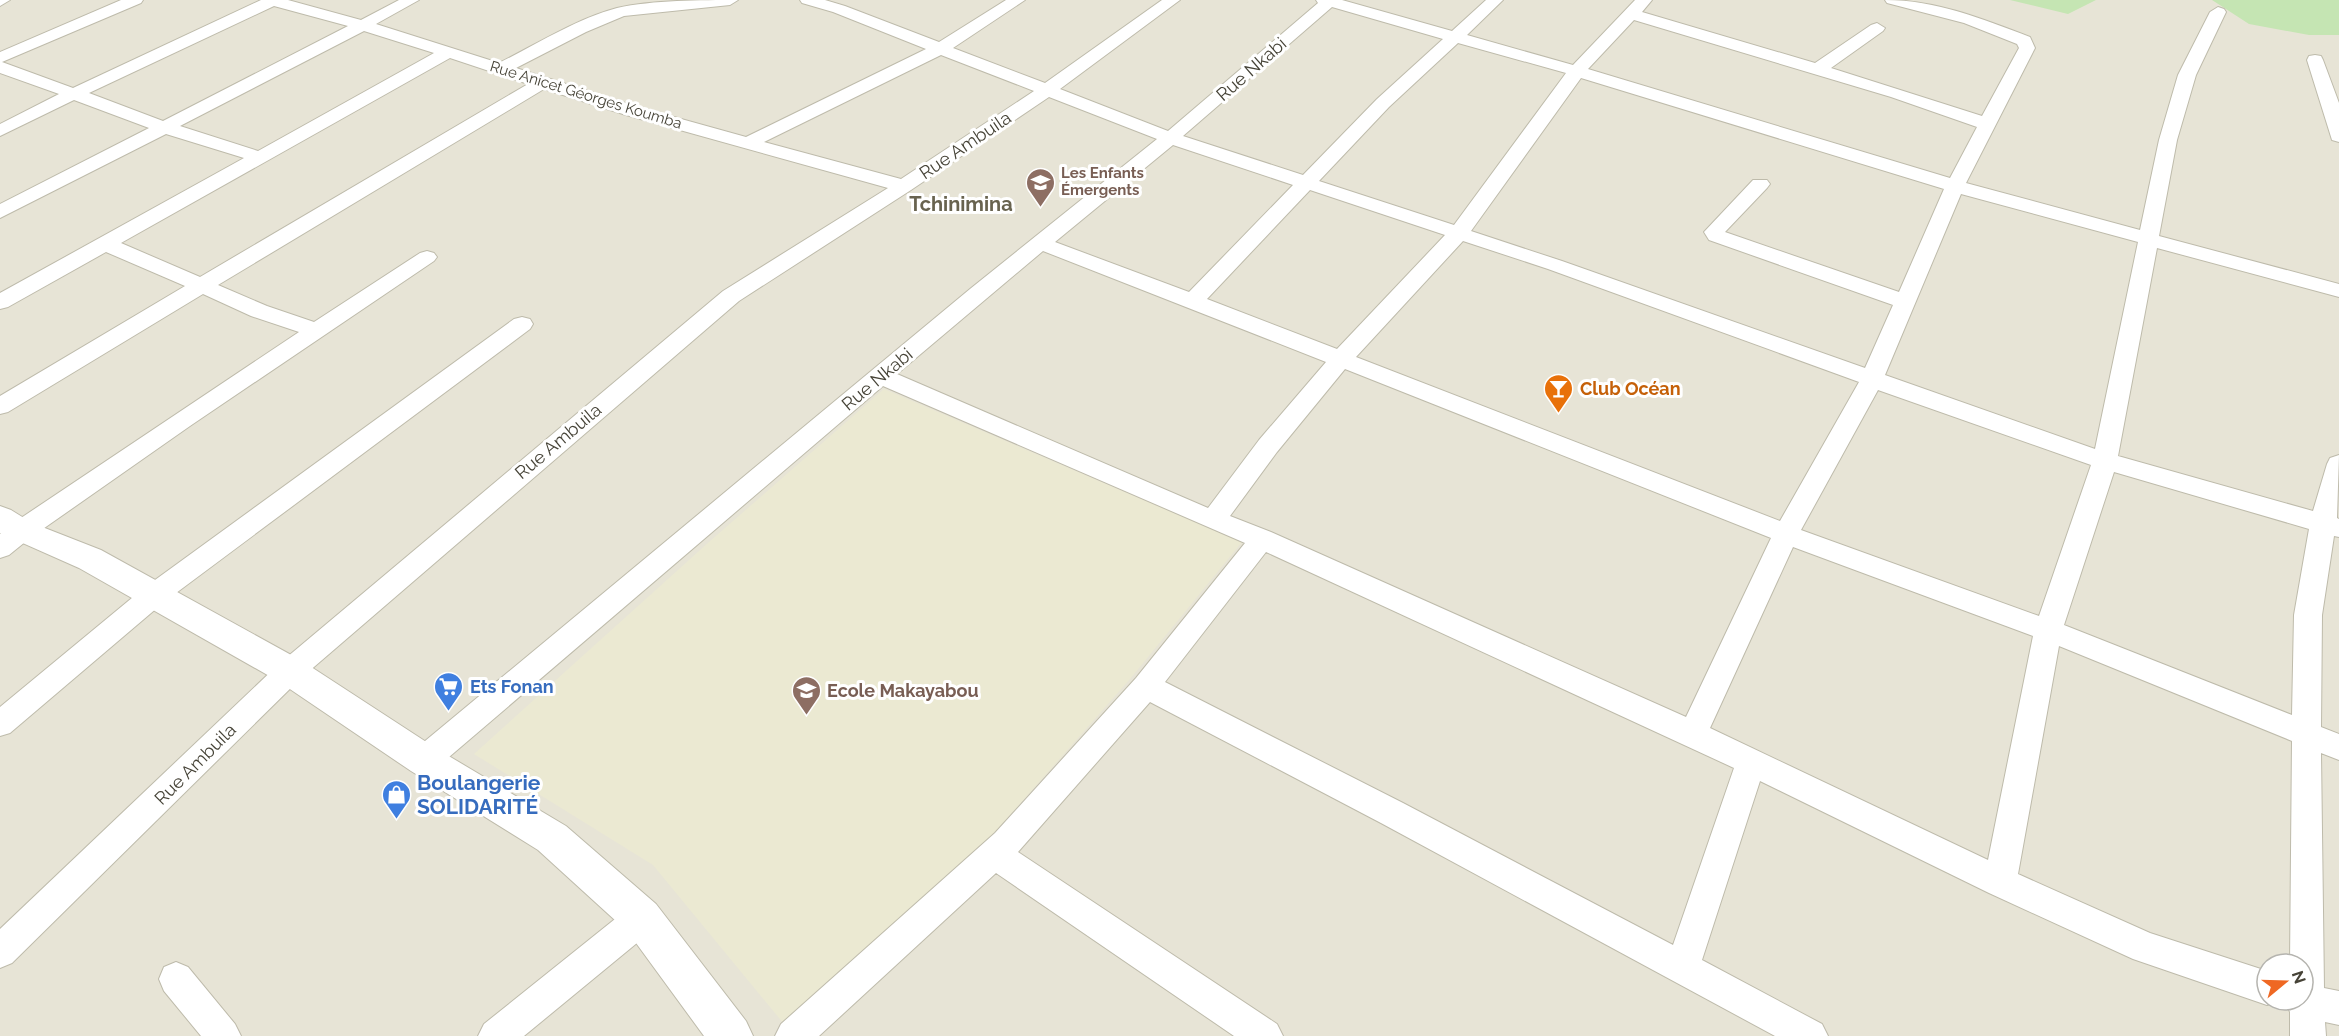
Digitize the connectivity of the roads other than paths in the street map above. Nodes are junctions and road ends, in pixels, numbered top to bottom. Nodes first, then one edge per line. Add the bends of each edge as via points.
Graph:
1 (135, 0) edge
2 (272, 0) edge
3 (411, 0) edge
4 (730, 0) edge
5 (808, 0) edge
6 (1017, 0) edge
7 (1172, 0) edge
8 (1328, 0) edge
9 (1495, 0) edge
10 (1893, 0) edge
11 (678, 2) edge
12 (847, 4) edge
13 (1638, 7) edge
14 (2218, 12) dead end
15 (362, 25) junction
16 (1877, 28) dead end
17 (1456, 36) junction
18 (940, 48) junction
19 (449, 52) junction
20 (0, 58) edge
21 (2315, 60) dead end
22 (0, 67) edge
23 (501, 69) junction
24 (1818, 69) junction
25 (1577, 71) junction
26 (543, 82) junction
27 (1047, 90) junction
28 (75, 93) junction
29 (1987, 124) junction
30 (166, 128) junction
31 (0, 131) edge
32 (2339, 136) edge
33 (1170, 138) junction
34 (747, 143) junction
35 (259, 157) junction
36 (1306, 184) junction
37 (1760, 184) dead end
38 (904, 186) junction
39 (1955, 186) junction
40 (0, 212) edge
41 (1458, 234) junction
42 (2149, 240) junction
43 (103, 243) junction
44 (1042, 244) junction
45 (427, 257) dead end
46 (200, 285) junction
47 (2339, 291) edge
48 (0, 302) edge
49 (1193, 302) junction
50 (1905, 302) junction
51 (522, 324) dead end
52 (315, 330) junction
53 (1340, 360) junction
54 (881, 376) junction
55 (1872, 379) junction
56 (0, 406) edge
57 (2105, 461) junction
58 (2339, 464) edge
59 (1213, 520) junction
60 (2331, 526) edge
61 (7, 532) edge
62 (1786, 534) junction
63 (1262, 539) junction
64 (154, 595) junction
65 (2048, 630) junction
66 (290, 671) junction
67 (1146, 686) junction
68 (0, 724) edge
69 (1693, 734) junction
70 (2306, 734) junction
71 (2339, 747) edge
72 (424, 760) junction
73 (1751, 762) junction
74 (994, 854) junction
75 (2000, 882) junction
76 (642, 918) junction
77 (0, 952) edge
78 (1682, 968) junction
79 (176, 979) dead end
80 (2255, 984) edge
81 (2316, 1003) edge
82 (223, 1036) edge
83 (496, 1036) edge
84 (730, 1036) edge
85 (793, 1036) edge
86 (1265, 1036) edge
87 (1810, 1036) edge
88 (2308, 1036) edge

1 - 20 street
2 - 15 street, Rue Anicet Géorges Koumba
2 - 28 street
3 - 15 street
4 - 11 street
5 - 12 street
6 - 18 street
7 - 27 street, Rue Ambuila
8 - 17 street
8 - 33 street, Rue Nkabi
9 - 17 street
10 - 29 street via 1970,20 2024,41 2027,48
11 - 23 street via 605,18
12 - 18 street
13 - 24 street
13 - 25 street
14 - 42 street via 2187,75 2168,140
15 - 19 street, Rue Anicet Géorges Koumba
15 - 30 street
16 - 24 street
17 - 25 street
17 - 36 street via 1383,103
18 - 27 street
18 - 34 street
19 - 23 street, Rue Anicet Géorges Koumba
19 - 35 street
21 - 32 street
22 - 28 street
23 - 26 street, Rue Anicet Géorges Koumba
24 - 29 street
25 - 39 street
25 - 41 street
26 - 34 street, Rue Anicet Géorges Koumba
26 - 46 street
27 - 33 street
27 - 38 street, Rue Ambuila
28 - 30 street
28 - 31 street
29 - 39 street
30 - 35 street
30 - 40 street
33 - 36 street
33 - 44 street, Rue Nkabi
34 - 38 street, Rue Anicet Géorges Koumba
35 - 43 street
36 - 41 street
36 - 49 street
37 - 50 street via 1714,232 1716,236
38 - 66 street, Rue Ambuila via 731,296
39 - 42 street
39 - 50 street
41 - 53 street
41 - 55 street
42 - 47 street
42 - 57 street
43 - 46 street
43 - 48 street
44 - 49 street
44 - 54 street, Rue Nkabi
45 - 52 street
46 - 52 street
46 - 56 street
49 - 53 street
50 - 55 street
51 - 64 street
52 - 61 street
53 - 59 street
53 - 62 street
54 - 59 street
54 - 72 street, Rue Nkabi
55 - 57 street
55 - 62 street
57 - 60 street
57 - 65 street
58 - 60 street
59 - 63 street
60 - 70 street via 2308,615
61 - 64 street via 90,559
62 - 65 street
62 - 69 street
63 - 67 street
63 - 69 street
64 - 66 street
64 - 68 street
65 - 70 street
65 - 75 street
66 - 72 street
66 - 77 street, Rue Ambuila
67 - 74 street
67 - 78 street
69 - 73 street
70 - 71 street
70 - 81 street via 2305,867
72 - 76 street via 552,838
73 - 75 street
73 - 78 street
74 - 85 street
74 - 86 street
75 - 80 street via 2145,948
76 - 83 street
76 - 84 street
78 - 87 street
79 - 82 street
81 - 88 street

